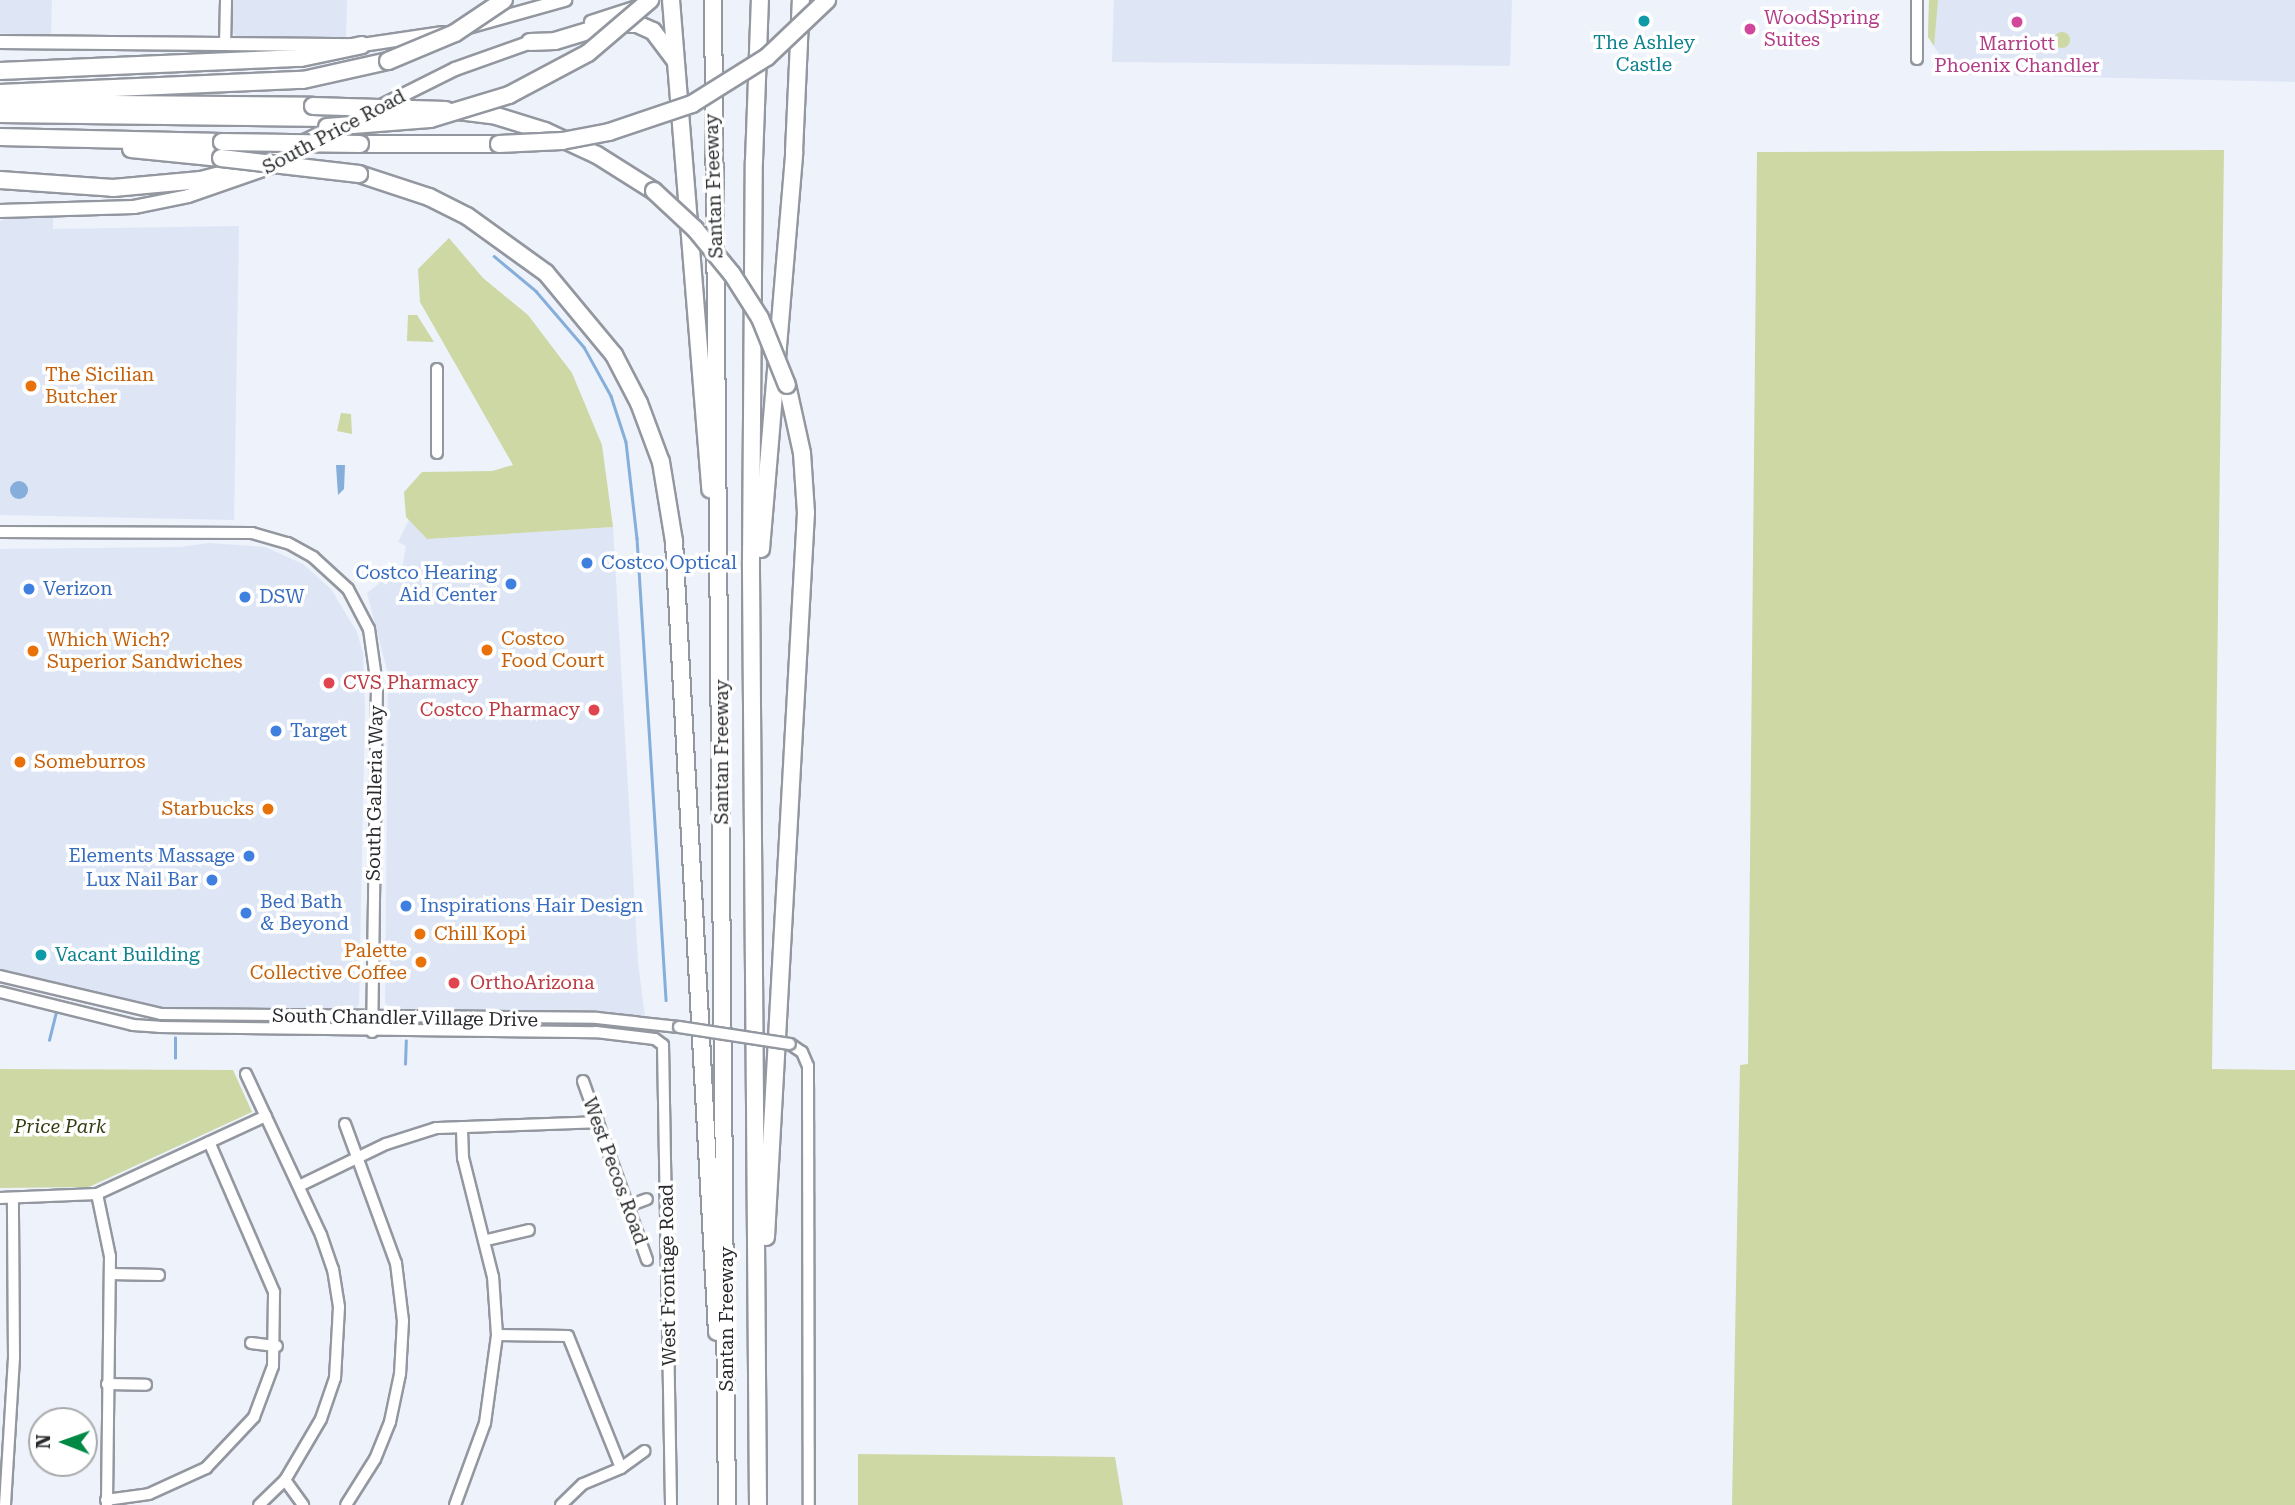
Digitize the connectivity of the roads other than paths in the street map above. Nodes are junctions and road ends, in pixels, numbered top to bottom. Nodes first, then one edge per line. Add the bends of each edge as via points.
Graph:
1 (226, 0) edge
2 (504, 0) edge
3 (565, 0) edge
4 (639, 0) edge
5 (650, 0) edge
6 (657, 0) edge
7 (671, 0) edge
8 (713, 0) edge
9 (760, 0) edge
10 (801, 0) edge
11 (827, 0) edge
12 (1917, 0) edge
13 (0, 42) edge
14 (530, 42) junction
15 (225, 45) junction
16 (362, 45) junction
17 (1917, 59) dead end
18 (676, 62) junction
19 (0, 71) edge
20 (0, 93) edge
21 (0, 103) edge
22 (0, 114) edge
23 (358, 118) junction
24 (328, 122) junction
25 (0, 123) edge
26 (0, 136) edge
27 (222, 150) junction
28 (0, 180) edge
29 (0, 211) edge
30 (438, 369) dead end
31 (437, 453) dead end
32 (0, 532) edge
33 (752, 666) junction
34 (722, 721) junction
35 (0, 976) edge
36 (0, 992) edge
37 (372, 1019) junction
38 (679, 1027) junction
39 (372, 1032) junction
40 (663, 1045) junction
41 (246, 1074) dead end
42 (583, 1081) dead end
43 (266, 1116) junction
44 (598, 1122) junction
45 (345, 1124) dead end
46 (462, 1127) junction
47 (209, 1142) junction
48 (355, 1160) junction
49 (299, 1186) junction
50 (97, 1194) junction
51 (0, 1198) edge
52 (13, 1198) junction
53 (647, 1199) dead end
54 (628, 1206) junction
55 (528, 1230) dead end
56 (486, 1240) junction
57 (647, 1260) dead end
58 (110, 1274) junction
59 (159, 1275) dead end
60 (497, 1335) junction
61 (251, 1343) dead end
62 (277, 1346) junction
63 (107, 1384) junction
64 (146, 1385) dead end
65 (643, 1451) dead end
66 (727, 1465) junction
67 (621, 1468) junction
68 (285, 1480) junction
69 (106, 1503) edge
70 (5, 1505) edge
71 (259, 1505) edge
72 (303, 1505) edge
73 (345, 1505) edge
74 (455, 1505) edge
75 (561, 1505) edge
76 (671, 1505) edge
77 (727, 1505) edge
78 (760, 1505) edge
79 (809, 1505) edge

1 - 15 street
2 - 20 highway, bridge via 455,33 388,61 291,81
3 - 16 main road via 492,22
4 - 24 highway, bridge via 574,52 505,88 407,115
5 - 24 highway, bridge via 588,53 509,96 430,119
6 - 14 main road, South Price Road
7 - 18 highway
8 - 34 highway, Santan Freeway
9 - 33 highway, Santan Freeway via 754,161
10 - 33 highway via 794,152
11 - 27 highway, bridge via 767,57 682,108 589,137 499,144
12 - 17 street
13 - 15 main road
14 - 18 highway via 555,41 611,24 637,24 660,39
14 - 23 main road, South Price Road via 455,69
15 - 16 main road
16 - 19 highway via 301,58
18 - 34 highway via 708,418 714,636
21 - 78 highway, bridge via 313,106 493,115 545,131 597,155 654,191 695,229 732,274 765,328 788,385 804,461 806,513 770,1103
22 - 24 highway
23 - 28 highway via 258,165 201,180 113,188
23 - 29 main road, South Price Road via 265,170 188,196 85,212
24 - 25 highway
26 - 27 highway
27 - 66 highway, bridge via 359,174 467,216 547,273 614,355 639,403 661,462 674,541
30 - 31 street
32 - 37 street, South Galleria Way via 252,533 288,543 313,557 348,589 369,628 376,676
33 - 78 highway, Santan Freeway
34 - 66 highway, Santan Freeway
35 - 37 street, South Chandler Village Drive via 161,1014
36 - 39 street, South Chandler Village Drive via 133,1025
37 - 38 street, South Chandler Village Drive via 611,1019
37 - 39 street, South Galleria Way
38 - 40 street
38 - 79 street, South Chandler Village Drive, bridge via 790,1045 806,1060
39 - 40 street, South Chandler Village Drive via 596,1032 655,1039
40 - 76 street, West Frontage Road
41 - 43 street
42 - 44 street, West Pecos Road
43 - 47 street
43 - 49 street
44 - 46 street
44 - 54 street, West Pecos Road
45 - 48 street
46 - 48 street via 413,1134
46 - 56 street via 463,1158
47 - 50 street
47 - 62 street via 267,1269 277,1317
48 - 49 street
48 - 73 street via 382,1217 396,1263 403,1321 400,1374 390,1422 374,1459
49 - 68 street via 333,1269 339,1343 335,1378 321,1419
50 - 52 street
50 - 58 street via 108,1239
51 - 52 street
52 - 70 street via 14,1357
53 - 54 street
54 - 57 street, West Pecos Road
55 - 56 street
56 - 60 street
58 - 59 street
58 - 63 street
60 - 67 street via 568,1336
60 - 74 street via 485,1423
61 - 62 street
62 - 69 street via 254,1417 233,1444 181,1482
63 - 64 street
63 - 69 street
65 - 67 street
66 - 77 highway, Santan Freeway
67 - 75 street via 583,1485
68 - 71 street
68 - 72 street

